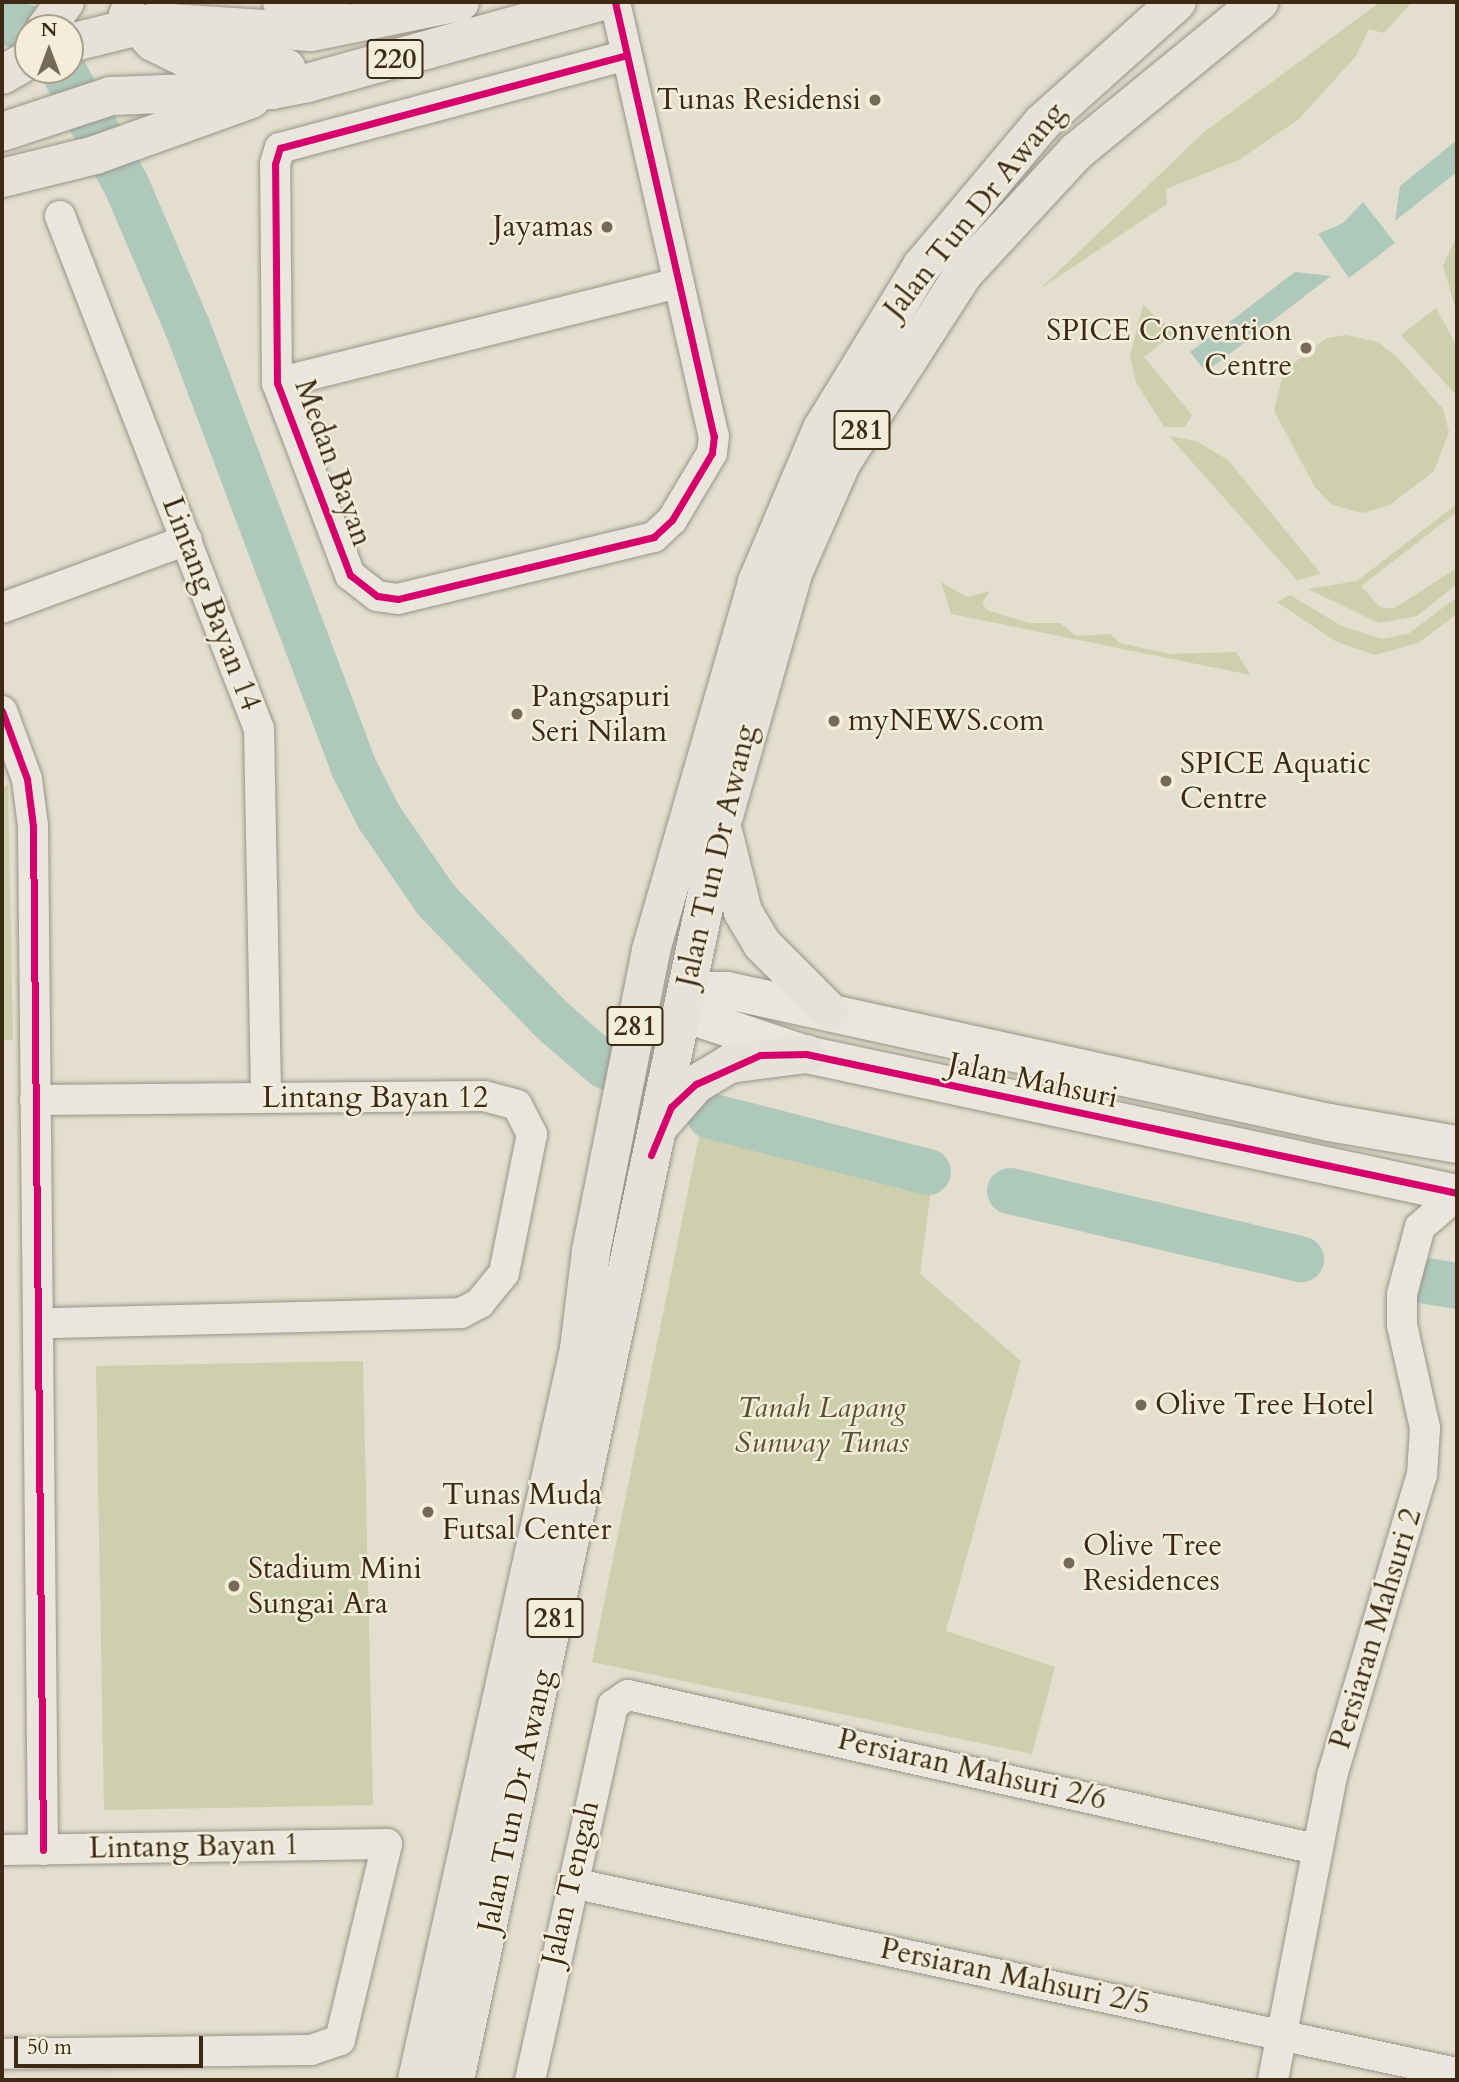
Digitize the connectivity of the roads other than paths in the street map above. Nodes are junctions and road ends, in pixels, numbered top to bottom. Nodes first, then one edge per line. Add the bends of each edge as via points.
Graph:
1 (282, 2) edge
2 (460, 2) edge
3 (600, 2) edge
4 (615, 2) edge
5 (1177, 2) edge
6 (1259, 2) edge
7 (516, 11) edge
8 (143, 19) edge
9 (363, 26) junction
10 (84, 34) edge
11 (626, 55) junction
12 (329, 75) junction
13 (272, 90) junction
14 (92, 100) junction
15 (2, 132) edge
16 (2, 178) edge
17 (60, 216) dead end
18 (678, 283) junction
19 (278, 383) junction
20 (187, 540) junction
21 (2, 608) edge
22 (2, 711) edge
23 (722, 823) junction
24 (651, 950) junction
25 (679, 1000) junction
26 (830, 1012) junction
27 (806, 1054) junction
28 (266, 1097) junction
29 (35, 1100) junction
30 (655, 1133) junction
31 (1457, 1144) edge
32 (1457, 1194) edge
33 (39, 1323) junction
34 (579, 1349) junction
35 (628, 1695) joint
36 (1316, 1849) junction
37 (2, 1850) edge
38 (43, 1850) junction
39 (572, 1883) junction
40 (1281, 2034) junction
41 (2, 2054) edge
42 (1457, 2073) edge
43 (417, 2080) edge
44 (455, 2080) edge
45 (530, 2080) edge
46 (1273, 2080) edge

1 - 9 main road
2 - 9 main road, 220
3 - 7 main road, 220
4 - 11 street, Medan Bayan
5 - 24 main road, Jalan Tun Dr Awang / 281 via 1042,123 922,266 864,353 817,440 757,582
6 - 23 main road, Jalan Tun Dr Awang / 281 via 1076,152 973,262 925,331 842,462 813,523 767,649
7 - 12 main road, 220
8 - 9 main road, 220 via 270,34
8 - 10 main road, 220
8 - 12 main road via 200,61
8 - 14 main road via 138,74
11 - 18 street, Medan Bayan
11 - 19 street, Medan Bayan via 280,148 275,164
12 - 13 main road, 220
13 - 14 main road, 220
13 - 16 main road via 110,149
14 - 15 main road, 220
17 - 20 street, Lintang Bayan 14
18 - 19 street, Medan Bayan
18 - 19 street, Medan Bayan via 714,445 672,520 654,537 398,599 377,596 350,575
20 - 21 street
20 - 28 street, Lintang Bayan 14 via 259,729
22 - 29 street via 32,802
23 - 25 main road, Jalan Tun Dr Awang / 281
23 - 26 main road via 743,912 762,944
24 - 25 main road
24 - 34 main road, Jalan Tun Dr Awang / 281 via 589,1263
25 - 26 street, Jalan Mahsuri via 727,990
25 - 27 street, Jalan Mahsuri
25 - 30 main road, Jalan Tun Dr Awang / 281
25 - 34 main road via 657,1017 593,1317
26 - 31 street, Jalan Mahsuri via 1342,1125
27 - 30 main road via 729,1064 671,1107
27 - 32 street, Jalan Mahsuri
28 - 29 street, Lintang Bayan 12
28 - 33 street, Lintang Bayan 12 via 484,1096 517,1104 533,1134 531,1153 495,1289 480,1303 437,1318
29 - 33 street
30 - 44 main road, Jalan Tun Dr Awang / 281
32 - 36 street, Persiaran Mahsuri 2 via 1420,1227 1402,1294 1425,1451
33 - 38 street
34 - 43 main road, Jalan Tun Dr Awang / 281
35 - 36 street, Persiaran Mahsuri 2/6
35 - 39 street, Jalan Tengah via 613,1705
36 - 40 street, Persiaran Mahsuri 2
37 - 38 street, Lintang Bayan 1
38 - 41 street, Lintang Bayan 1 via 387,1843 340,2040 311,2050
39 - 40 street, Persiaran Mahsuri 2/5
39 - 45 street, Jalan Tengah
40 - 42 street, Persiaran Mahsuri 2/5
40 - 46 street, Persiaran Mahsuri 2

